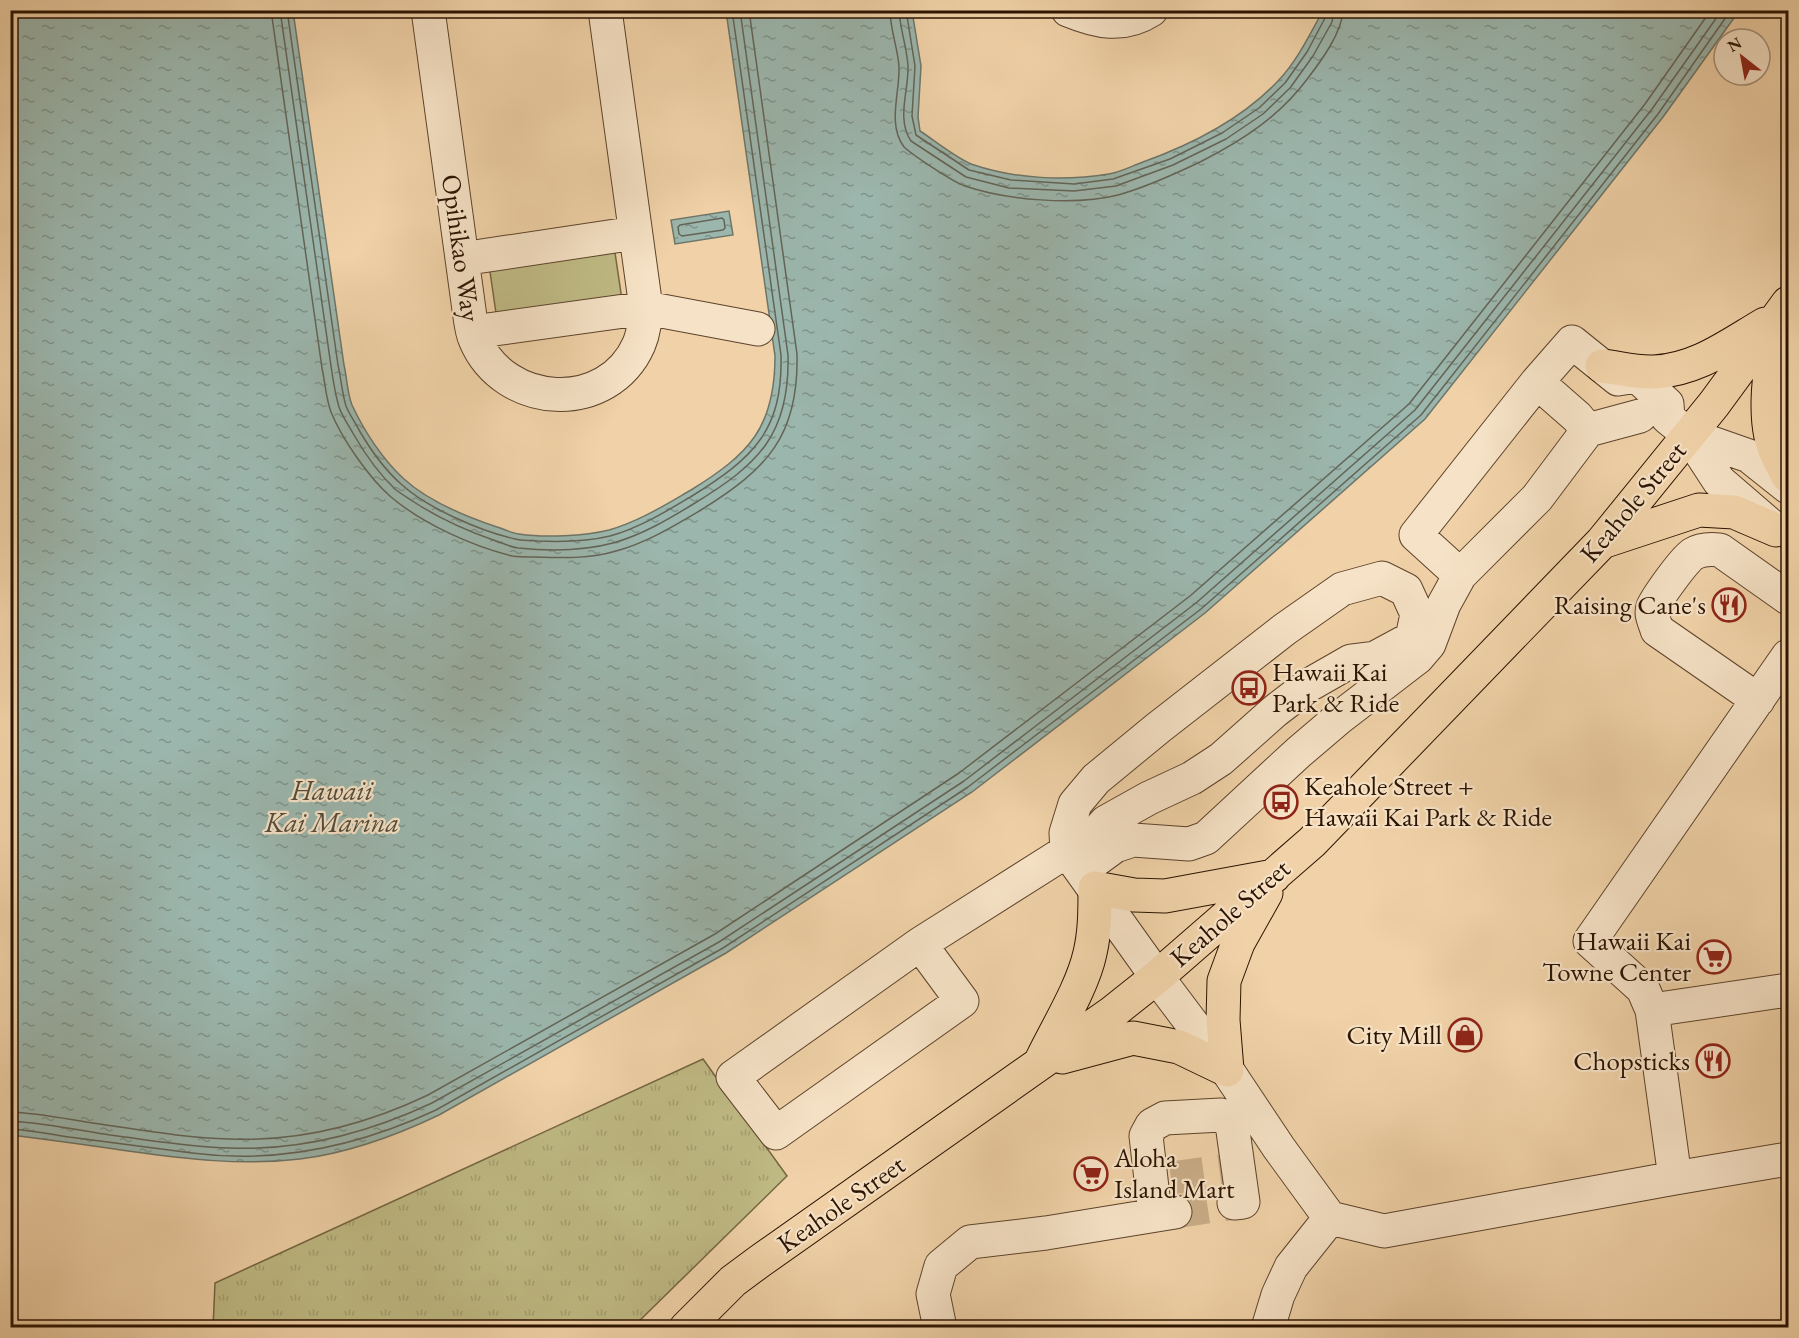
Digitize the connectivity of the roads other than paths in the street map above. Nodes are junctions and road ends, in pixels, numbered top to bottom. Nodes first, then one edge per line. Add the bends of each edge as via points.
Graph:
1 (428, 10) edge
2 (605, 10) edge
3 (1068, 10) edge
4 (1151, 10) edge
5 (635, 233) junction
6 (462, 259) junction
7 (646, 308) junction
8 (1783, 310) edge
9 (758, 329) dead end
10 (473, 332) junction
11 (1610, 372) junction
12 (1537, 382) junction
13 (1666, 423) junction
14 (1588, 430) junction
15 (1788, 476) edge
16 (1788, 487) edge
17 (1782, 535) edge
18 (1602, 543) junction
19 (1460, 575) junction
20 (1788, 598) edge
21 (1788, 656) edge
22 (1758, 700) junction
23 (1081, 870) junction
24 (1275, 875) junction
25 (920, 944) junction
26 (1157, 976) junction
27 (1788, 990) edge
28 (1652, 1010) junction
29 (1040, 1063) junction
30 (1227, 1070) junction
31 (1279, 1149) junction
32 (1788, 1159) edge
33 (1234, 1169) junction
34 (1674, 1178) junction
35 (1234, 1203) dead end
36 (1330, 1218) junction
37 (686, 1328) edge
38 (940, 1328) edge
39 (1268, 1328) edge

1 - 6 street, Opihikao Way
2 - 5 street, Opihikao Way
3 - 4 street via 1092,20 1110,22 1129,21
5 - 6 street
5 - 7 street, Opihikao Way
6 - 10 street, Opihikao Way
7 - 9 street
7 - 10 street
7 - 10 street, Opihikao Way via 638,345 616,374 579,393 560,396 521,387 504,376 487,360
8 - 11 main road via 1684,368
8 - 13 main road, Keahole Street via 1714,404
8 - 15 main road via 1767,405 1771,438
11 - 12 street via 1572,342
11 - 13 street via 1636,376 1667,404
12 - 14 street
12 - 19 street via 1416,535
13 - 14 street
13 - 16 street via 1749,456
13 - 17 street via 1719,481
13 - 18 main road, Keahole Street
14 - 19 street via 1537,498
17 - 18 main road via 1734,512 1699,510
18 - 24 main road, Keahole Street via 1312,842
19 - 23 street via 1429,644 1418,658 1339,718 1206,838 1189,844 1133,840 1115,846
20 - 22 street via 1713,549 1691,554 1653,606 1657,630
21 - 22 street
22 - 28 street via 1590,941 1643,989
23 - 23 street via 1066,833 1075,804 1096,779 1285,629 1342,589 1382,578 1406,590 1417,614 1412,638 1375,658 1351,661 1309,685 1192,778 1106,822 1092,837
23 - 24 main road via 1134,895 1165,896
23 - 25 street
23 - 26 street
23 - 29 main road via 1095,920 1090,955
24 - 26 main road, Keahole Street
24 - 30 main road via 1224,981
25 - 25 street via 733,1077 776,1133 962,1000
26 - 29 main road, Keahole Street
26 - 30 street
27 - 28 street
28 - 34 street
29 - 30 main road via 1133,1038 1179,1047
29 - 37 main road, Keahole Street via 760,1261
30 - 31 street
31 - 33 street via 1264,1160
31 - 36 street
32 - 34 street
33 - 35 street via 1243,1202
33 - 38 street via 1232,1124 1221,1115 1165,1118 1152,1125 1146,1136 1161,1179 1165,1213 970,1242 941,1266 933,1294
34 - 36 street via 1384,1231
36 - 39 street via 1291,1267

